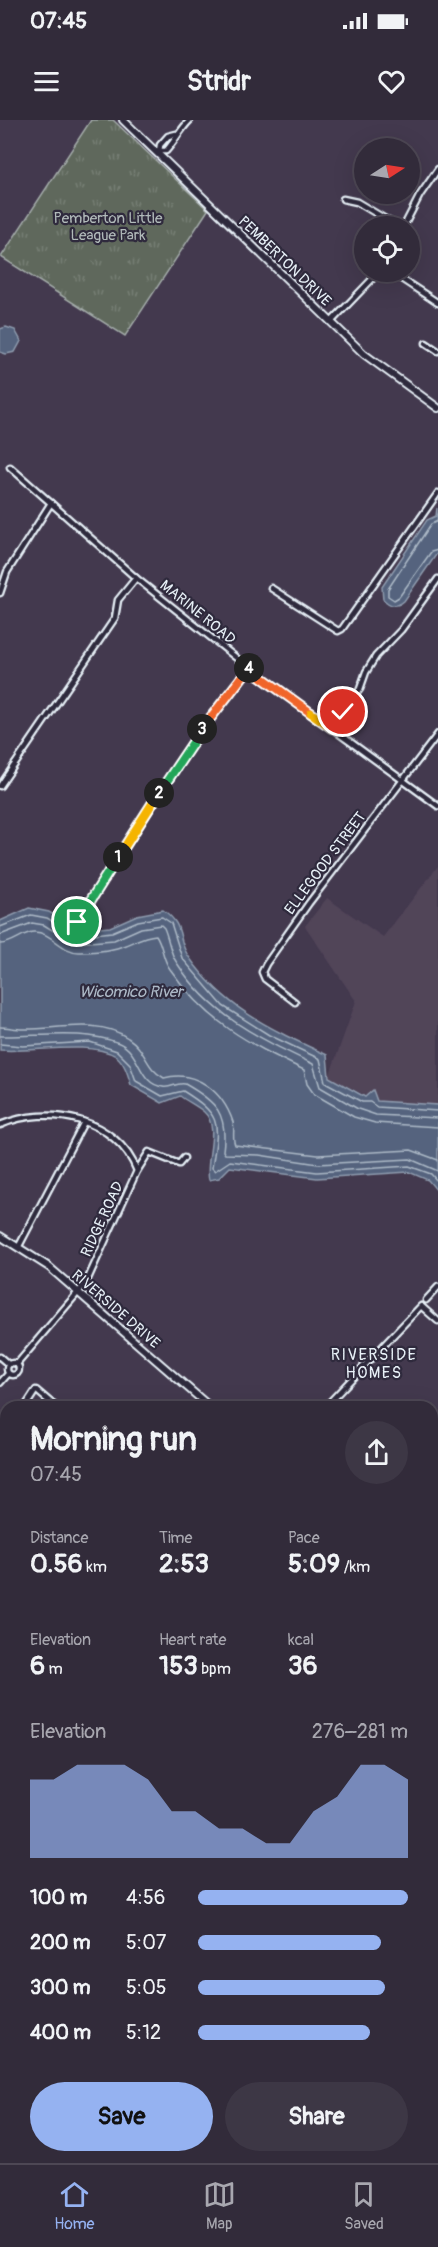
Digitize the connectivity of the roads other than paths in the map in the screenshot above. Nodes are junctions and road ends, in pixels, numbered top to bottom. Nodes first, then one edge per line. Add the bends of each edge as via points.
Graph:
1 (123, 120) edge
2 (190, 120) edge
3 (159, 153) junction
4 (438, 169) edge
5 (343, 200) dead end
6 (380, 216) edge
7 (409, 216) edge
8 (369, 282) edge
9 (406, 282) edge
10 (438, 303) edge
11 (331, 322) junction
12 (426, 343) dead end
13 (438, 351) edge
14 (438, 408) edge
15 (10, 467) dead end
16 (438, 493) edge
17 (51, 503) junction
18 (136, 579) junction
19 (438, 579) edge
20 (271, 588) dead end
21 (0, 593) edge
22 (249, 668) junction
23 (332, 728) junction
24 (438, 734) edge
25 (403, 781) junction
26 (0, 786) edge
27 (438, 806) edge
28 (77, 922) dead end
29 (295, 1002) dead end
30 (84, 1122) junction
31 (0, 1125) edge
32 (184, 1158) dead end
33 (137, 1171) junction
34 (0, 1236) edge
35 (19, 1246) junction
36 (438, 1287) edge
37 (79, 1293) junction
38 (426, 1300) dead end
39 (438, 1321) edge
40 (0, 1357) edge
41 (8, 1364) junction
42 (17, 1364) junction
43 (8, 1374) junction
44 (0, 1383) edge
45 (30, 1401) edge
46 (49, 1401) edge
47 (203, 1401) edge
48 (331, 1401) edge

1 - 3 street, PEMBERTON DRIVE
2 - 3 street via 176,134 168,136
3 - 11 street, PEMBERTON DRIVE
4 - 7 street
5 - 6 street via 357,202
8 - 11 street
9 - 10 street
11 - 14 street, PEMBERTON DRIVE via 368,358
12 - 13 street
15 - 17 street, MARINE ROAD
16 - 20 street via 342,629 338,631
17 - 18 street, MARINE ROAD
17 - 21 street via 7,572
18 - 22 street, MARINE ROAD
18 - 26 street via 118,600 115,618
19 - 23 street via 401,630 376,656 360,689
22 - 23 street, MARINE ROAD
22 - 28 street via 199,733
23 - 25 street, MARINE ROAD
24 - 25 street, ELLEGOOD STREET
25 - 27 street, MARINE ROAD
25 - 29 street, ELLEGOOD STREET via 309,903 262,972 265,979
30 - 31 street, RIDGE ROAD via 46,1115
30 - 33 street, RIDGE ROAD via 120,1141
30 - 35 street
32 - 33 street via 177,1163 148,1152
33 - 37 street, RIDGE ROAD
34 - 35 street, RIVERSIDE DRIVE
35 - 37 street, RIVERSIDE DRIVE
36 - 38 street
37 - 42 street, RIDGE ROAD
37 - 47 street, RIVERSIDE DRIVE
39 - 48 street via 421,1306
40 - 41 street
41 - 42 street
41 - 43 street
42 - 43 street, RIDGE ROAD via 18,1373
43 - 44 street
45 - 46 street via 36,1390

